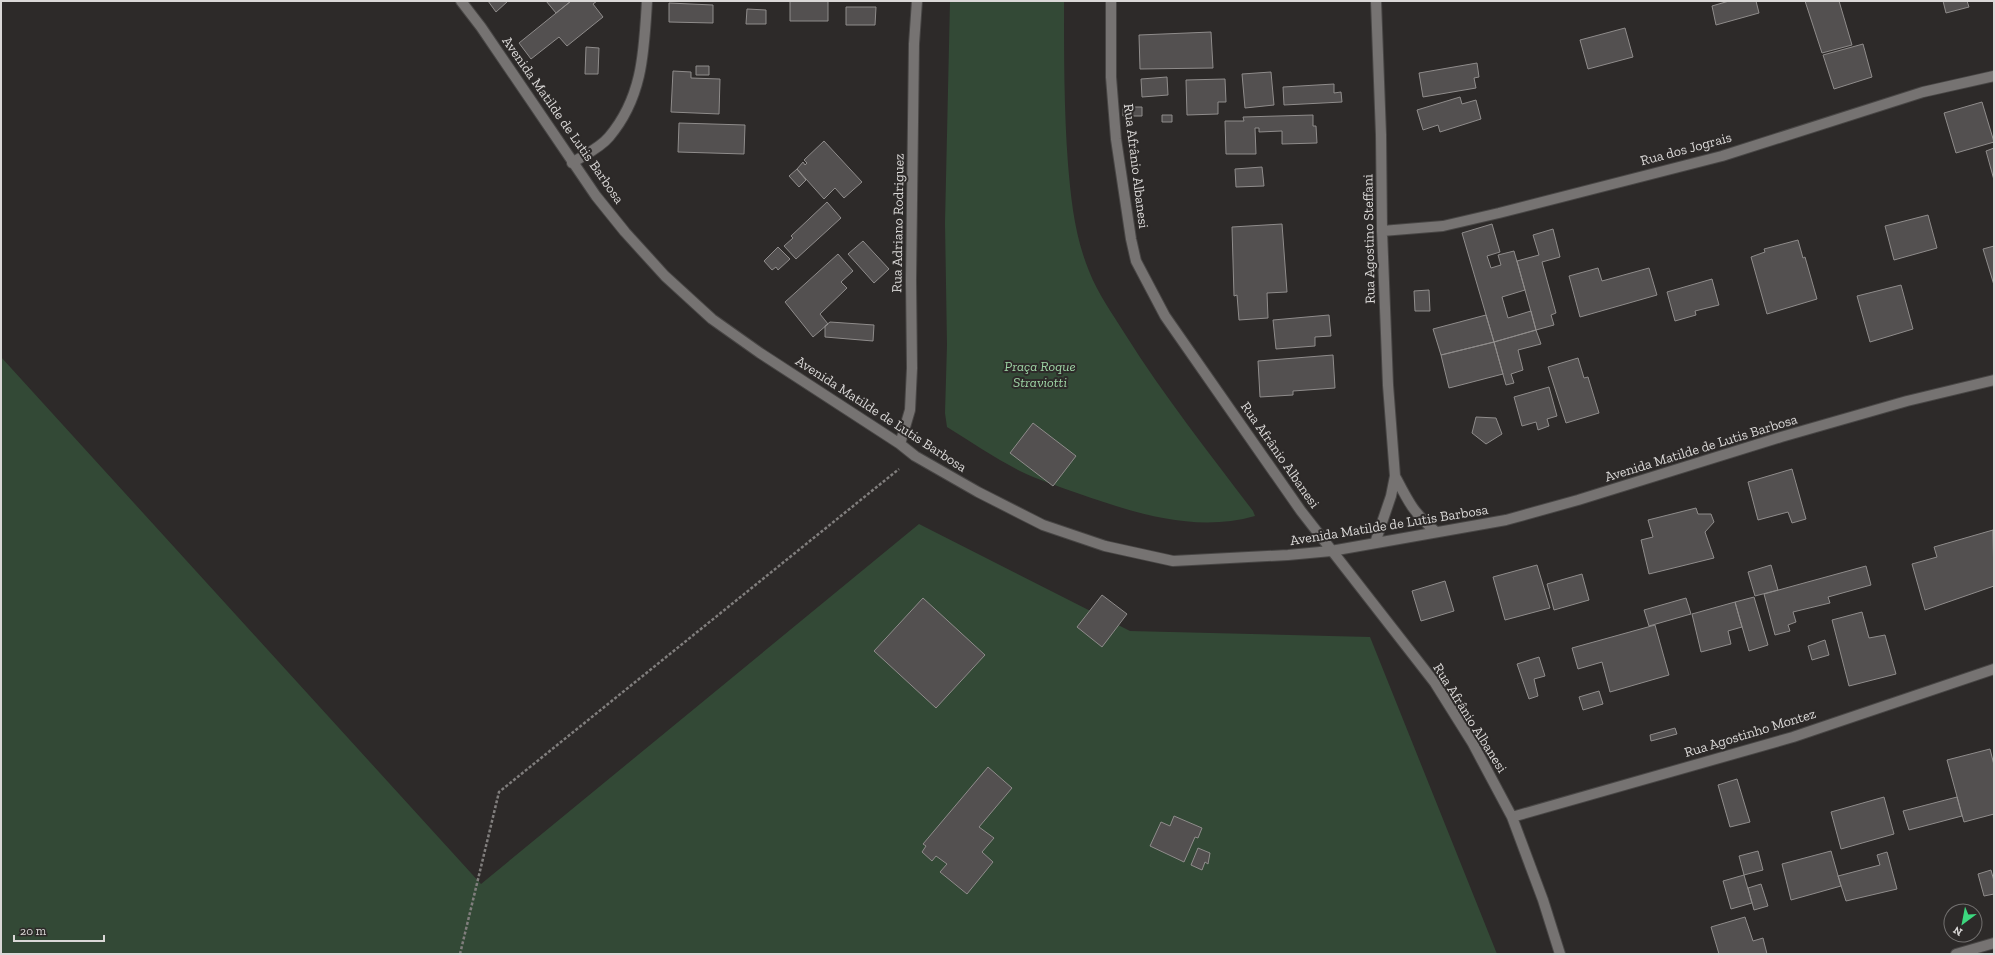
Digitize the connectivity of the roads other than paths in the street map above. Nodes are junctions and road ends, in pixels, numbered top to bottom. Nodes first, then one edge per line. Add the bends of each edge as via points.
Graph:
1 (461, 1) edge
2 (647, 1) edge
3 (917, 1) edge
4 (1111, 1) edge
5 (1376, 1) edge
6 (1994, 76) edge
7 (572, 163) junction
8 (1382, 231) junction
9 (1994, 380) edge
10 (900, 444) junction
11 (1395, 476) junction
12 (1436, 532) junction
13 (1375, 543) junction
14 (1331, 551) junction
15 (1994, 669) edge
16 (1512, 817) junction
17 (1994, 943) edge
18 (1560, 954) edge
19 (1956, 954) edge

1 - 7 street, Avenida Matilde de Lutis Barbosa via 537,107
2 - 7 street via 639,78 632,103 609,138
3 - 10 street, Rua Adriano Rodriguez via 914,44 912,368 910,410
4 - 14 street, Rua Afrânio Albanesi via 1111,77 1116,139 1136,261 1165,316
5 - 8 street, Rua Agostino Steffani
6 - 8 street, Rua dos Jograis via 1923,92 1722,156 1506,211 1444,226
7 - 10 street, Avenida Matilde de Lutis Barbosa via 625,232 664,276 712,319
8 - 11 street, Rua Agostino Steffani via 1388,385
9 - 12 street, Avenida Matilde de Lutis Barbosa via 1788,434 1506,520
10 - 14 street, Avenida Matilde de Lutis Barbosa via 915,456 978,492 1043,525 1105,546 1173,560
11 - 12 street, Rua Agostino Steffani via 1410,507
11 - 13 street, Rua Agostino Steffani
12 - 13 street, Avenida Matilde de Lutis Barbosa
13 - 14 street, Avenida Matilde de Lutis Barbosa
14 - 16 street, Rua Afrânio Albanesi via 1362,587 1435,683 1472,742
15 - 16 street, Rua Agostinho Montez via 1793,737
16 - 18 street, Rua Afrânio Albanesi
17 - 19 street

